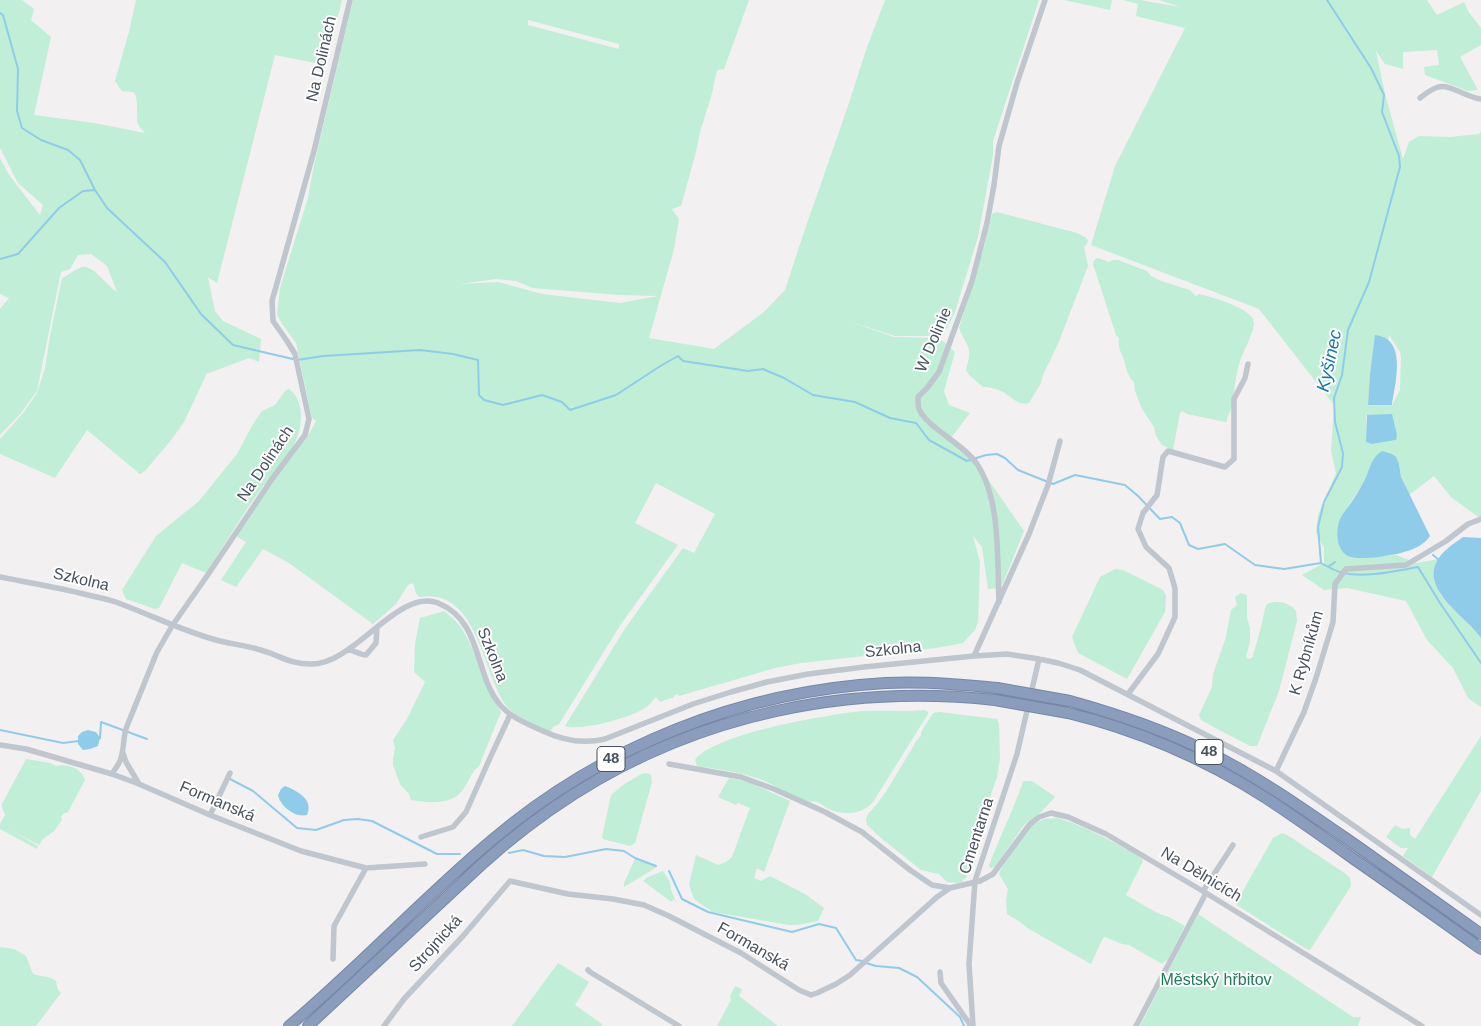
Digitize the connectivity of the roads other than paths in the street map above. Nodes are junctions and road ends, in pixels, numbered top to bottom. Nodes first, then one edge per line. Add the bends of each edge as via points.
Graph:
1 (350, 0) edge
2 (1045, 0) edge
3 (1420, 98) dead end
4 (1481, 99) edge
5 (1248, 364) dead end
6 (1060, 441) dead end
7 (1481, 519) edge
8 (0, 578) edge
9 (999, 602) junction
10 (172, 626) junction
11 (377, 627) junction
12 (347, 650) junction
13 (974, 656) junction
14 (1039, 659) junction
15 (1128, 694) junction
16 (510, 714) junction
17 (0, 745) edge
18 (123, 753) junction
19 (669, 764) dead end
20 (1276, 771) junction
21 (230, 773) dead end
22 (112, 774) junction
23 (139, 784) junction
24 (210, 815) junction
25 (421, 837) dead end
26 (1233, 845) dead end
27 (425, 864) dead end
28 (366, 868) junction
29 (510, 881) joint
30 (975, 881) junction
31 (932, 885) junction
32 (950, 888) junction
33 (1205, 892) junction
34 (937, 898) junction
35 (1481, 915) edge
36 (1481, 934) edge
37 (1481, 949) edge
38 (333, 959) dead end
39 (588, 970) dead end
40 (940, 972) dead end
41 (289, 1026) edge
42 (308, 1026) edge
43 (384, 1026) edge
44 (680, 1026) edge
45 (972, 1026) edge
46 (1136, 1026) edge
47 (1422, 1026) edge

1 - 10 street, Na Dolinách via 314,151 272,301 273,321 295,354 309,419 305,435
2 - 9 street, W Dolinie via 999,146 987,223 972,281 939,372 918,397 919,410 970,454 985,479 995,526
3 - 4 street via 1437,87 1447,87
5 - 15 street via 1245,378 1234,398 1234,459 1225,467 1168,451 1163,458 1156,495 1143,513 1138,529 1146,547 1169,568 1175,588 1175,616 1158,654
6 - 9 street via 1029,534
7 - 20 street, K Rybníkům via 1406,564 1345,569 1335,584 1333,622 1327,645 1304,712
8 - 10 street, Szkolna via 67,589 120,603
9 - 13 street
10 - 12 street, Szkolna via 258,649 294,663 326,662
10 - 18 street, Na Dolinách via 157,652 124,733
11 - 12 street, Szkolna
11 - 12 street via 376,643 366,655
11 - 16 street, Szkolna via 416,602 431,600 447,607 467,628 495,698
13 - 14 street, Szkolna via 1007,654
13 - 16 street, Szkolna via 808,674 767,682 693,704 596,742 561,738
14 - 15 street, Szkolna via 1080,670
14 - 30 street, Cmentarna via 1017,754
15 - 20 street, Szkolna
16 - 25 street via 466,812 453,827
17 - 22 street, Formanská via 26,749
18 - 22 street, Na Dolinách
18 - 23 street
19 - 31 street via 741,777 791,797 862,832
20 - 35 street, Szkolna
21 - 24 street
22 - 23 street, Formanská
23 - 24 street, Formanská
24 - 28 street, Formanská via 301,851
26 - 33 street
27 - 28 street, Formanská
28 - 38 street via 334,926
29 - 34 street, Formanská via 568,894 644,905 741,953 811,995 850,975
29 - 43 street, Strojnická via 404,999
30 - 32 street
30 - 33 street, Na Dělnicích via 993,874 1030,824 1051,813 1099,831
30 - 45 street, Cmentarna via 969,964
31 - 32 street
31 - 34 street
32 - 34 street, Formanská
33 - 46 street
33 - 47 street, Na Dělnicích
36 - 41 highway, 48, bridge via 1310,813 1241,770 1166,732 1070,701 997,688 894,683 851,686 812,691 723,712 636,746 572,781 540,802 470,859
37 - 42 highway, 48, bridge via 1287,812 1226,774 1149,738 1068,713 995,700 910,695 852,698 803,705 732,722 658,750 574,794 510,840
39 - 44 street
40 - 45 street via 941,983

